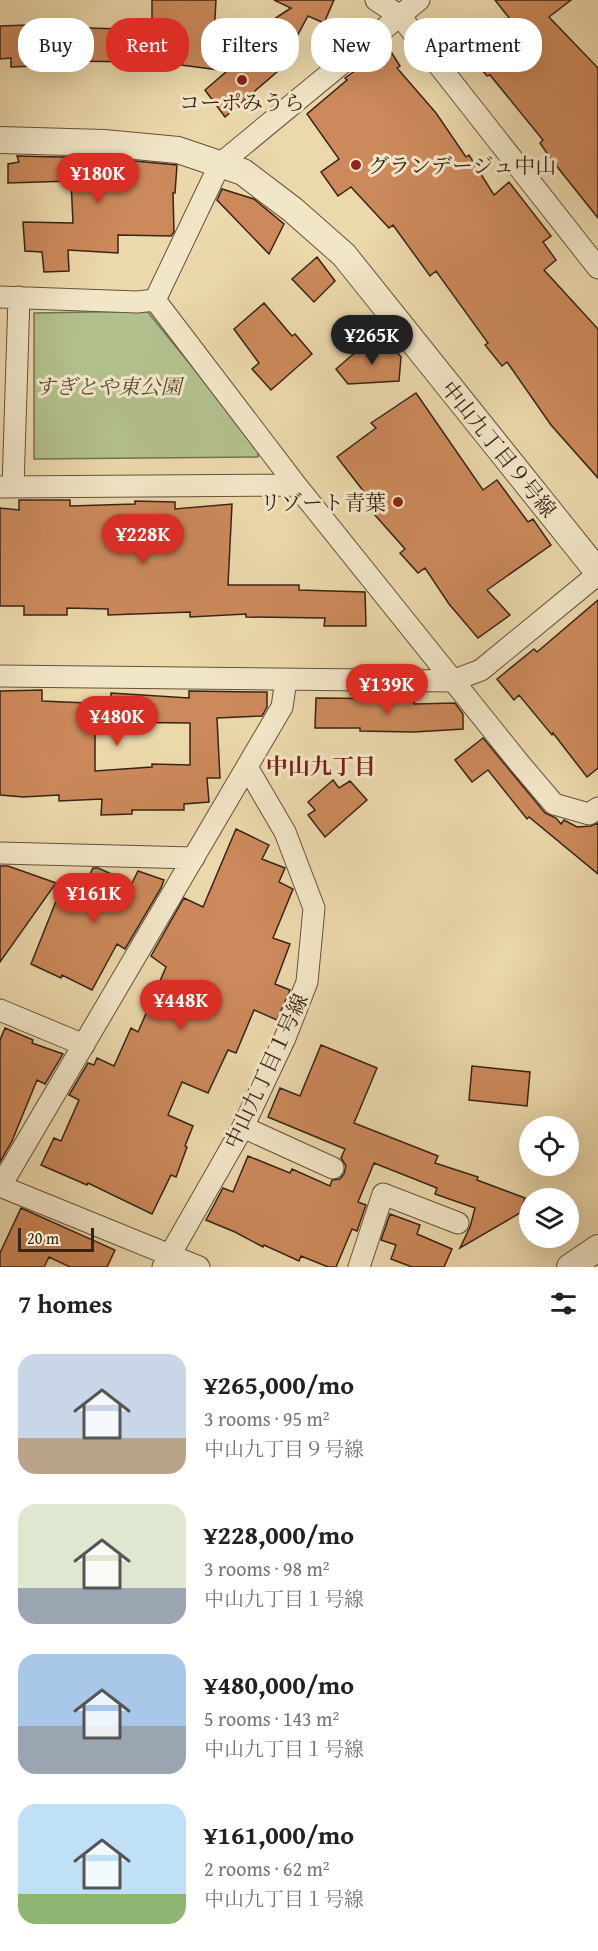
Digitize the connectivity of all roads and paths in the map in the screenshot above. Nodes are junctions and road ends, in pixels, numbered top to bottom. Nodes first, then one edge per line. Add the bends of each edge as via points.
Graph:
1 (376, 0) edge
2 (420, 0) edge
3 (400, 16) junction
4 (0, 140) edge
5 (220, 164) junction
6 (598, 268) edge
7 (9, 297) edge
8 (155, 300) junction
9 (296, 485) junction
10 (6, 486) edge
11 (598, 573) edge
12 (0, 676) edge
13 (286, 680) junction
14 (452, 681) junction
15 (247, 767) junction
16 (598, 808) edge
17 (0, 853) edge
18 (194, 858) junction
19 (0, 1010) edge
20 (84, 1045) junction
21 (243, 1126) junction
22 (333, 1167) dead end
23 (0, 1186) edge
24 (458, 1223) dead end
25 (598, 1248) edge
26 (167, 1261) edge
27 (199, 1267) edge
28 (359, 1267) edge
29 (570, 1267) edge

1 - 3 street
2 - 3 street
3 - 5 street
3 - 6 street
4 - 5 street, 中山九丁目９号線 via 178,150
5 - 8 street
5 - 11 street, 中山九丁目９号線 via 243,172 344,255
7 - 8 street
7 - 10 street
8 - 9 street
9 - 10 street
9 - 14 street
11 - 14 street via 481,670
12 - 13 street
13 - 14 street
13 - 15 street via 282,707
14 - 16 street via 554,804 589,814
15 - 18 street
15 - 21 street, 中山九丁目１号線 via 285,832 314,908 307,982
17 - 18 street
18 - 20 street
19 - 20 street
20 - 23 street
21 - 22 street
21 - 26 street, 中山九丁目１号線
23 - 26 street
24 - 28 street via 383,1194
25 - 29 street
26 - 27 street

